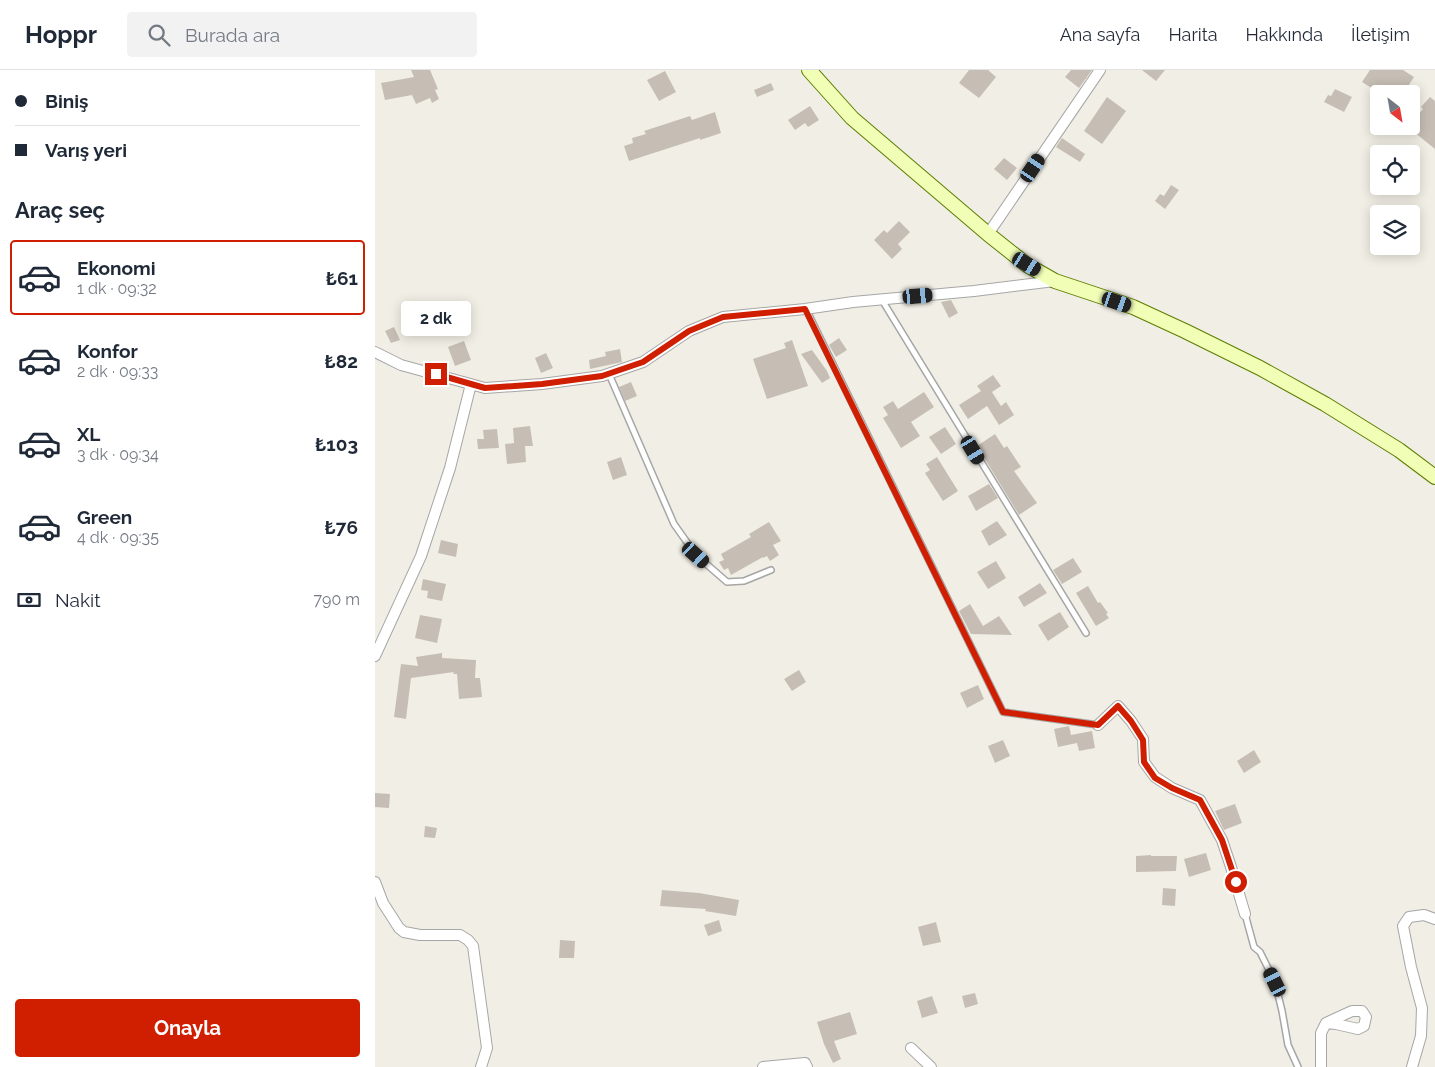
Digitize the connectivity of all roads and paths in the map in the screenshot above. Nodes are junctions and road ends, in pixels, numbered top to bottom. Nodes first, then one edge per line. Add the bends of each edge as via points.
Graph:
1 (809, 70) edge
2 (1100, 70) edge
3 (988, 234) junction
4 (1055, 281) junction
5 (881, 300) junction
6 (805, 309) junction
7 (375, 352) edge
8 (609, 374) junction
9 (471, 384) junction
10 (1435, 477) edge
11 (771, 570) dead end
12 (1086, 633) dead end
13 (375, 656) edge
14 (1098, 725) joint
15 (375, 882) edge
16 (1245, 914) joint
17 (1435, 920) edge
18 (1326, 1023) dead end
19 (911, 1048) dead end
20 (481, 1067) edge
21 (763, 1067) edge
22 (807, 1067) edge
23 (931, 1067) edge
24 (1299, 1067) edge
25 (1321, 1067) edge
26 (1412, 1067) edge

1 - 3 street via 852,118
2 - 3 street
3 - 4 street
4 - 5 street
4 - 10 street via 1133,307 1260,368 1399,450
5 - 6 street
5 - 12 lane
6 - 8 street via 723,317 689,331 643,362
6 - 14 lane via 1003,712
7 - 9 street via 401,365
8 - 9 street via 542,384 485,388
8 - 11 lane via 674,524 696,555 727,582 744,581
9 - 13 street via 450,468 421,556
14 - 16 street via 1118,706 1143,740 1144,762 1155,778 1200,800 1222,840
15 - 20 street via 383,903 404,932 460,935 473,946 487,1048
16 - 24 lane via 1254,947 1260,952 1275,982 1287,1045
17 - 26 street via 1423,915 1409,916 1403,926 1422,1008 1421,1036
18 - 25 street via 1321,1033
19 - 23 street
21 - 22 street via 805,1063

